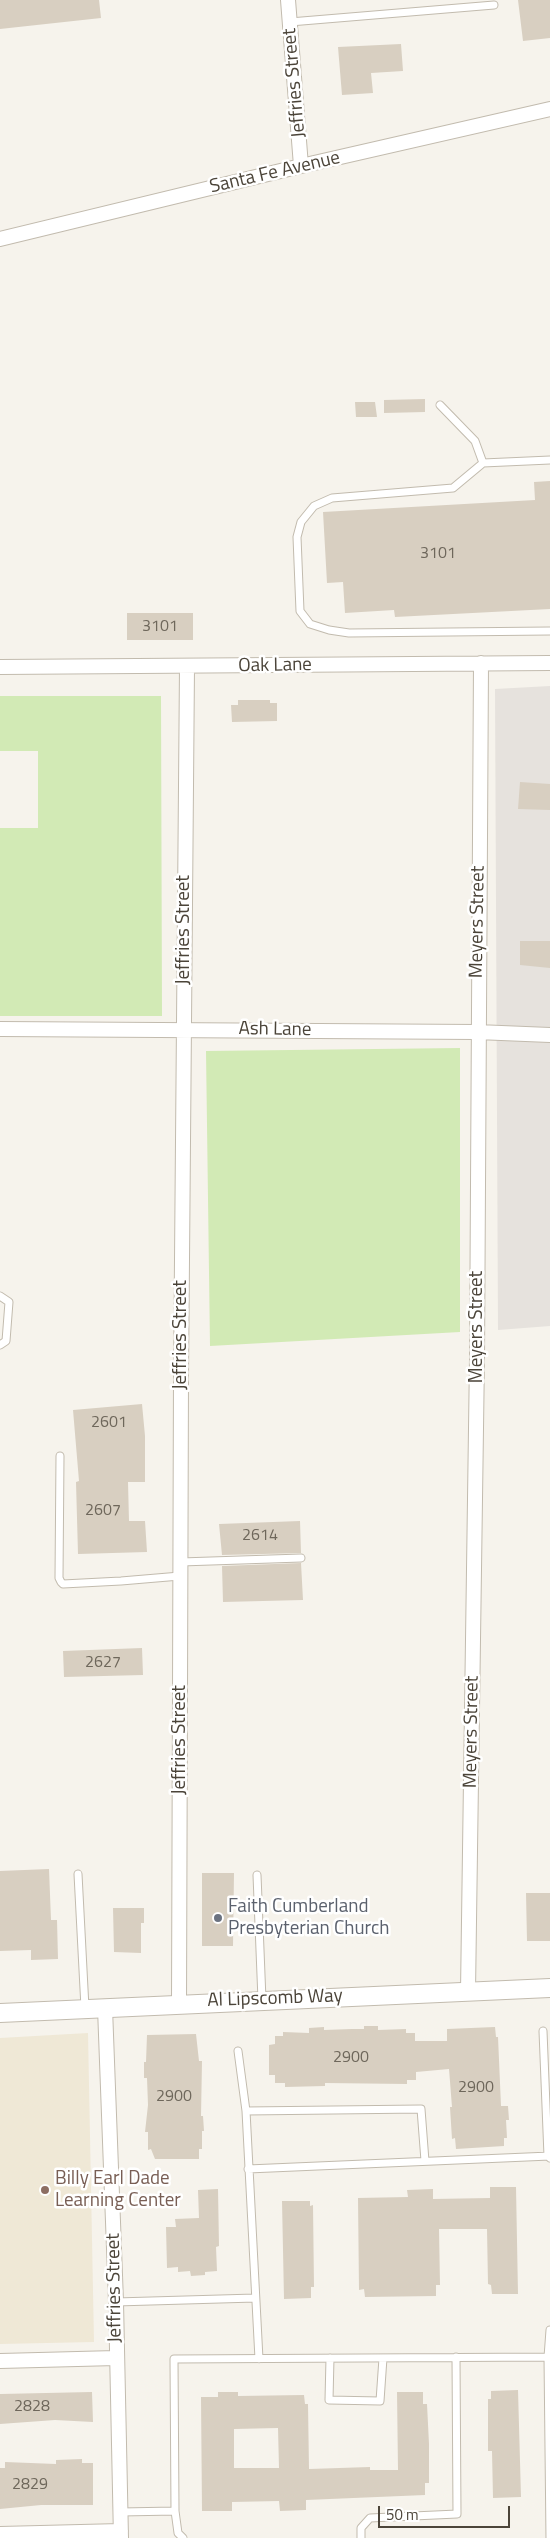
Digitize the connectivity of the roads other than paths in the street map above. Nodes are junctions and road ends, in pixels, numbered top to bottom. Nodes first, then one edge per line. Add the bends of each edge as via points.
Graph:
1 (288, 0) edge
2 (494, 5) dead end
3 (290, 22) junction
4 (550, 109) edge
5 (301, 166) junction
6 (0, 239) edge
7 (440, 405) dead end
8 (550, 460) edge
9 (484, 463) junction
10 (550, 631) edge
11 (481, 663) junction
12 (550, 663) edge
13 (186, 666) junction
14 (0, 667) edge
15 (0, 1029) edge
16 (184, 1029) junction
17 (477, 1032) junction
18 (550, 1035) edge
19 (0, 1296) edge
20 (0, 1345) edge
21 (60, 1456) dead end
22 (301, 1558) dead end
23 (180, 1562) junction
24 (180, 1576) junction
25 (78, 1874) dead end
26 (257, 1875) dead end
27 (550, 1988) edge
28 (468, 1991) junction
29 (262, 2000) junction
30 (179, 2003) junction
31 (105, 2008) junction
32 (85, 2009) junction
33 (0, 2012) edge
34 (543, 2031) dead end
35 (238, 2051) dead end
36 (246, 2111) junction
37 (548, 2113) edge
38 (549, 2157) edge
39 (425, 2162) junction
40 (248, 2169) junction
41 (255, 2298) junction
42 (116, 2302) junction
43 (550, 2330) edge
44 (456, 2357) junction
45 (549, 2357) edge
46 (116, 2358) junction
47 (258, 2358) junction
48 (330, 2358) junction
49 (383, 2358) junction
50 (0, 2361) edge
51 (176, 2511) junction
52 (120, 2512) junction
53 (0, 2534) edge
54 (121, 2534) edge
55 (183, 2538) edge
56 (361, 2538) edge
57 (550, 2538) edge

1 - 3 street, Jeffries Street
2 - 3 lane
3 - 5 street, Jeffries Street
4 - 5 street, Santa Fe Avenue
5 - 6 street, Santa Fe Avenue
7 - 9 lane via 475,441
8 - 9 lane
9 - 10 lane via 453,488 332,498 314,506 301,522 297,537 300,610 310,624 349,634
11 - 12 street, Oak Lane
11 - 13 street, Oak Lane
11 - 17 street, Meyers Street
13 - 14 street, Oak Lane
13 - 16 street, Jeffries Street
15 - 16 street, Ash Lane
16 - 17 street, Ash Lane
16 - 23 street, Jeffries Street
17 - 18 street, Ash Lane
17 - 28 street, Meyers Street via 477,1358
19 - 20 lane via 9,1302 6,1341
21 - 24 lane via 58,1578 63,1584
22 - 23 lane
23 - 24 street, Jeffries Street
24 - 30 street, Jeffries Street
25 - 32 lane
26 - 29 lane
27 - 28 street, Al Lipscomb Way
28 - 29 street, Al Lipscomb Way
29 - 30 street, Al Lipscomb Way
30 - 31 street, Al Lipscomb Way
31 - 32 street, Al Lipscomb Way
31 - 42 street, Jeffries Street
32 - 33 street, Al Lipscomb Way
34 - 37 lane
35 - 36 lane
36 - 39 lane via 421,2109
36 - 40 lane
37 - 38 lane
38 - 39 lane
39 - 40 lane
40 - 41 lane
41 - 42 lane
41 - 47 lane
42 - 46 street, Jeffries Street
43 - 45 lane
44 - 45 lane
44 - 49 lane
44 - 56 lane via 457,2514 370,2518 361,2528
45 - 57 lane
46 - 50 street
46 - 52 street, Jeffries Street
47 - 48 lane
47 - 51 lane via 174,2359
48 - 49 lane
48 - 49 lane via 329,2400 380,2401
51 - 52 lane
51 - 55 lane via 178,2533
52 - 54 street, Jeffries Street
53 - 54 street

